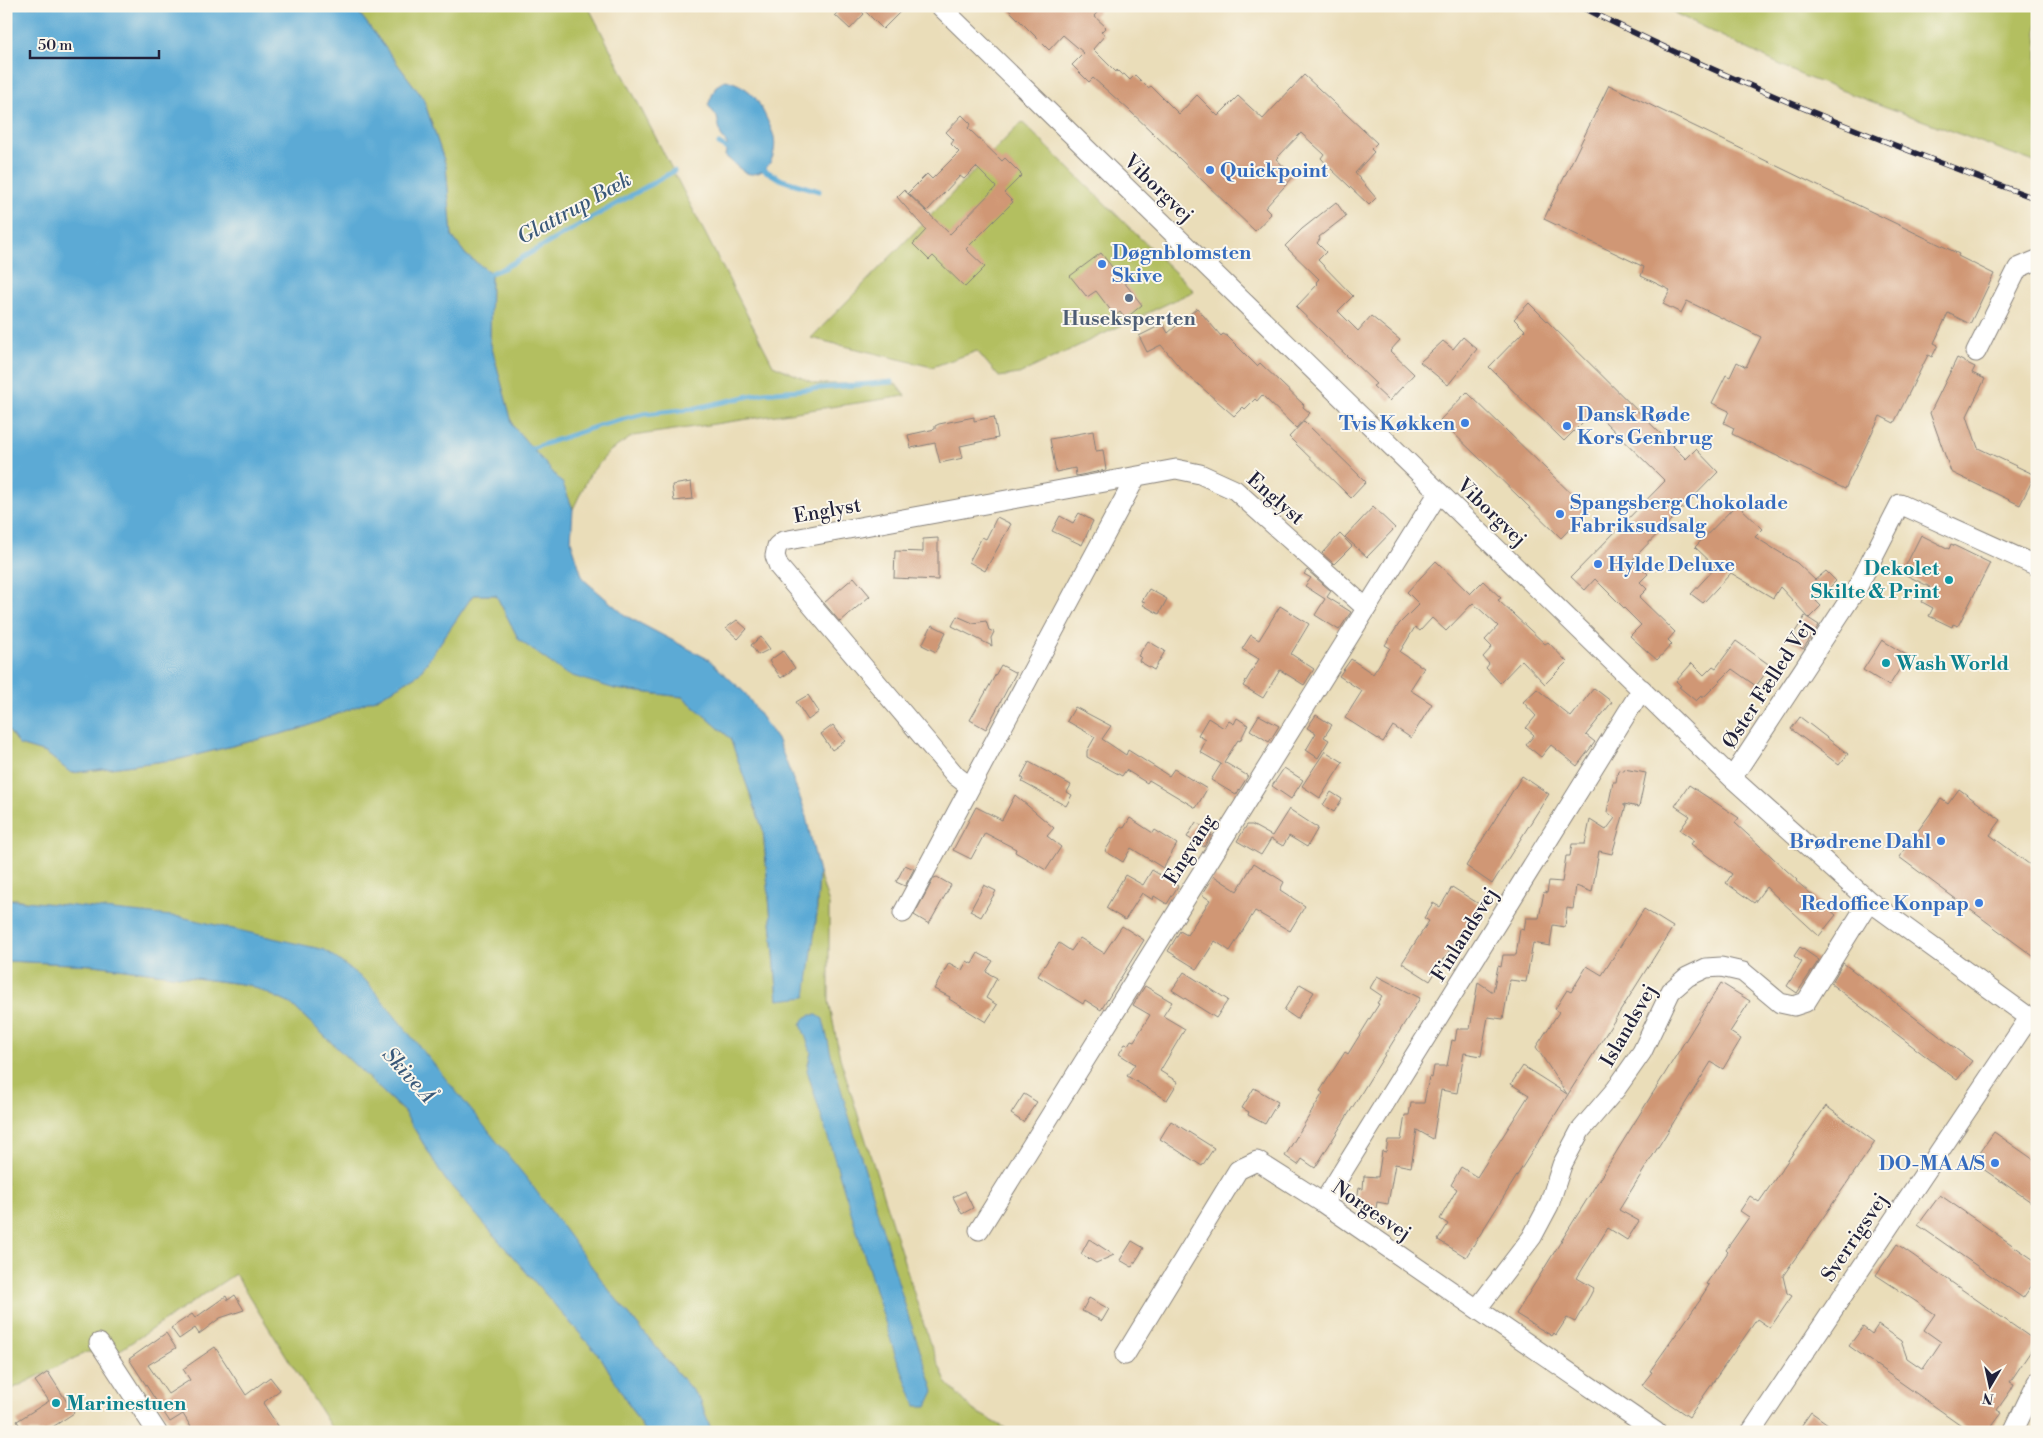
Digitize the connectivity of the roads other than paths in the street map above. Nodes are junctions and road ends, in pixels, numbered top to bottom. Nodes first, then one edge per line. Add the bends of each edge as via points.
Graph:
1 (940, 6) edge
2 (2037, 260) edge
3 (1976, 352) dead end
4 (1136, 477) junction
5 (1439, 492) junction
6 (2034, 564) edge
7 (1366, 608) junction
8 (1642, 689) junction
9 (1732, 778) junction
10 (969, 786) junction
11 (1869, 900) junction
12 (902, 913) dead end
13 (2033, 1020) edge
14 (1323, 1203) junction
15 (979, 1230) dead end
16 (1477, 1309) junction
17 (99, 1343) dead end
18 (1125, 1355) dead end
19 (2037, 1382) edge
20 (157, 1432) edge
21 (1656, 1432) edge
22 (1751, 1432) edge
23 (2013, 1432) edge

1 - 5 street, Viborgvej
2 - 3 street via 2018,268
4 - 7 street, Englyst via 1176,469 1200,474 1235,490
4 - 10 street
4 - 10 street, Englyst via 783,541 777,546 775,556 779,567 956,776
5 - 7 street, Engvang
5 - 8 street, Viborgvej
6 - 9 street, Øster Fælled Vej via 1900,504 1857,588
7 - 15 street, Engvang
8 - 9 street, Viborgvej
8 - 14 street, Finlandsvej
9 - 11 street, Viborgvej
10 - 12 street
11 - 13 street, Viborgvej
11 - 16 street, Islandsvej via 1806,1002 1794,1006 1780,1003 1743,972 1722,967 1706,968 1693,974 1671,991 1642,1052 1580,1131 1532,1237
13 - 22 street, Sverrigsvej
14 - 16 street, Norgesvej
14 - 18 street, Norgesvej via 1257,1162 1238,1170
16 - 21 street, Norgesvej
17 - 20 street
19 - 23 street

